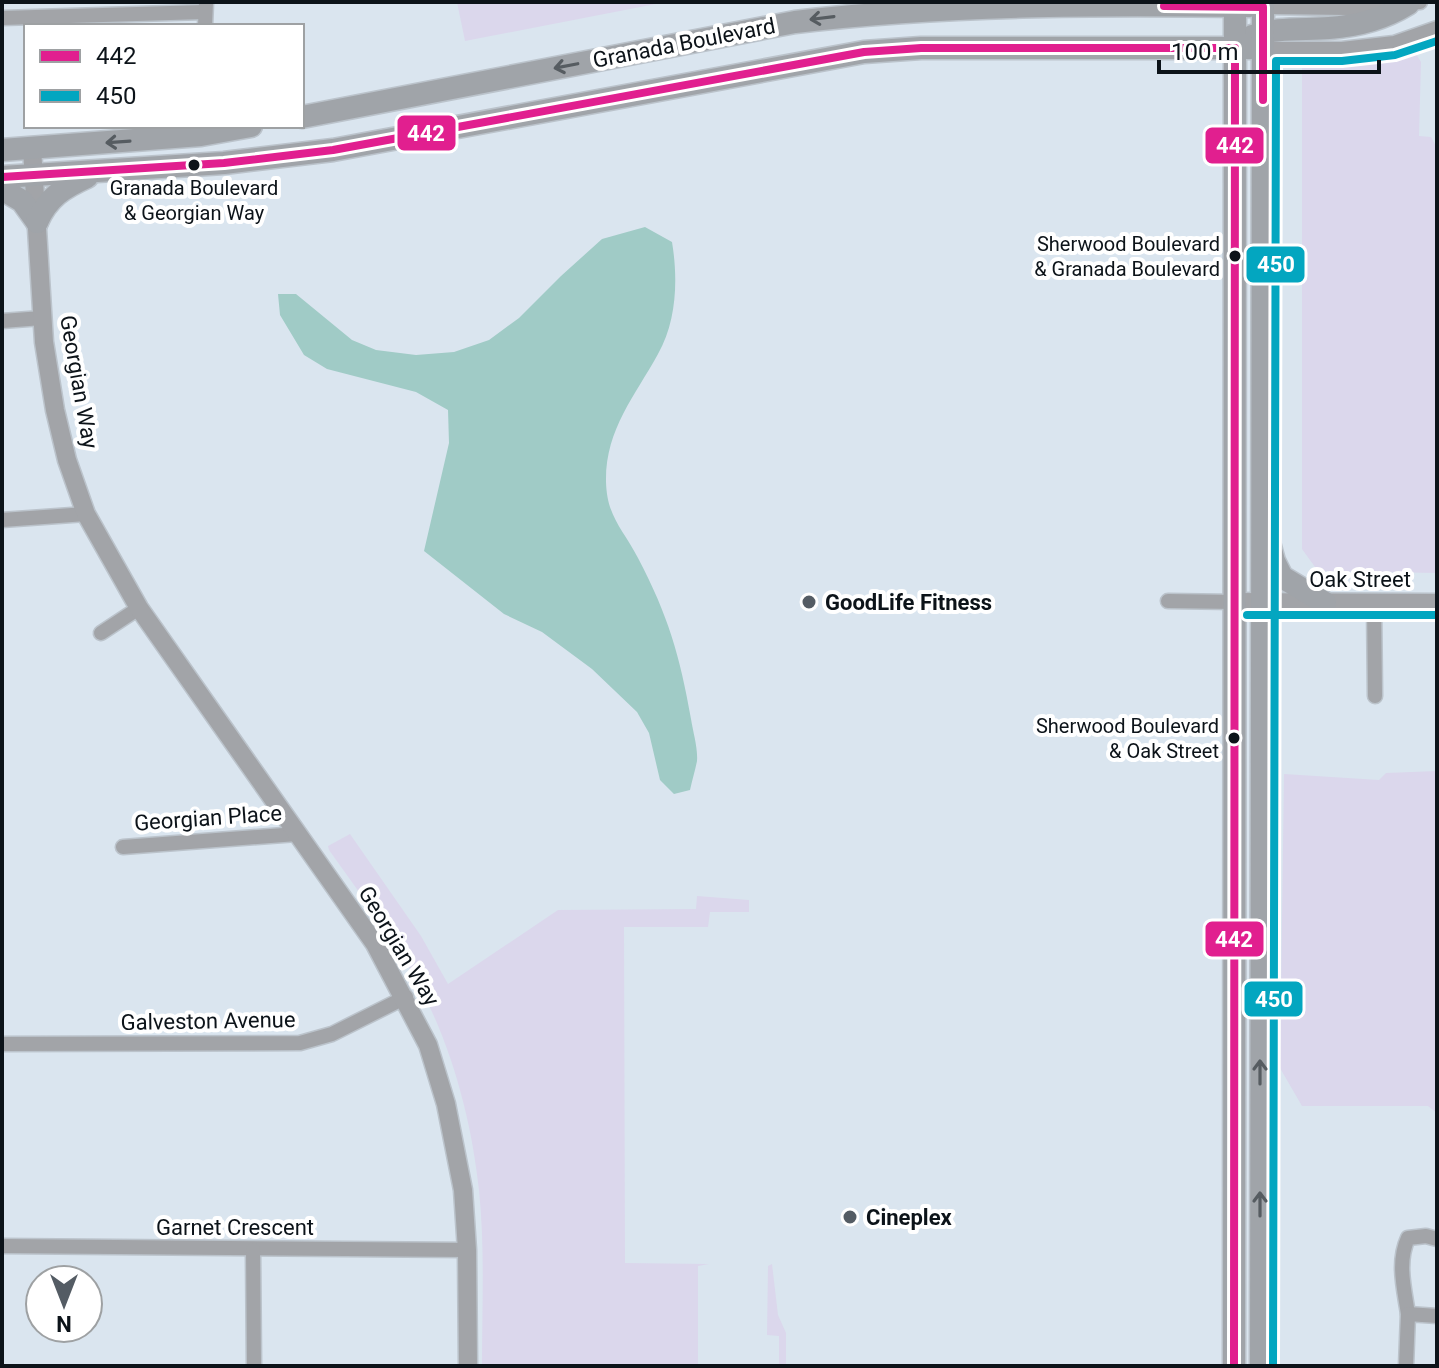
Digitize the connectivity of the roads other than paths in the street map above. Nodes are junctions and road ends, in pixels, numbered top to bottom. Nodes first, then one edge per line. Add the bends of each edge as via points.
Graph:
1 (5, 2) edge
2 (1414, 3) edge
3 (1235, 4) edge
4 (1263, 4) edge
5 (205, 13) edge
6 (4, 18) edge
7 (1437, 28) edge
8 (1264, 40) junction
9 (1235, 48) junction
10 (304, 117) edge
11 (220, 129) edge
12 (32, 148) junction
13 (2, 150) edge
14 (224, 163) junction
15 (102, 170) junction
16 (34, 175) junction
17 (2, 177) edge
18 (2, 189) edge
19 (37, 222) junction
20 (42, 318) junction
21 (2, 321) edge
22 (86, 514) junction
23 (2, 520) edge
24 (1262, 526) junction
25 (1168, 601) dead end
26 (1235, 602) junction
27 (1262, 602) junction
28 (1325, 603) junction
29 (1437, 603) edge
30 (1374, 604) junction
31 (139, 608) junction
32 (101, 633) dead end
33 (1375, 696) dead end
34 (297, 834) junction
35 (123, 847) dead end
36 (406, 997) junction
37 (2, 1044) edge
38 (1437, 1239) edge
39 (2, 1246) edge
40 (253, 1250) junction
41 (467, 1250) junction
42 (1408, 1314) junction
43 (1437, 1316) edge
44 (254, 1366) edge
45 (468, 1366) edge
46 (1234, 1366) edge
47 (1261, 1366) edge
48 (1406, 1366) edge

1 - 6 street
2 - 4 street via 1349,8
2 - 8 main road, Granada Boulevard via 1365,23
3 - 4 main road, Granada Boulevard
3 - 9 main road
3 -> 10 main road, Granada Boulevard via 857,14
4 - 8 main road
5 - 6 street
7 - 8 street via 1394,43 1355,47
8 - 9 main road, Granada Boulevard
8 - 24 main road
9 - 14 main road, Granada Boulevard via 864,52 333,150
9 - 26 main road
11 -> 12 main road
11 - 14 street
12 - 13 main road
12 - 16 street, Georgian Way
14 - 15 main road, Granada Boulevard
15 - 16 main road, Granada Boulevard
15 - 19 main road via 60,190
16 - 17 main road, Granada Boulevard
16 - 19 street, Georgian Way
18 - 19 main road via 22,201
19 - 20 street, Georgian Way
20 - 21 street
20 - 22 street, Georgian Way via 55,410
22 - 23 street
22 - 31 street, Georgian Way
24 - 27 main road
24 - 28 main road via 1282,577
25 - 26 street
26 - 27 street, Oak Street
26 - 46 main road
27 - 28 street, Oak Street
47 -> 27 main road
28 - 30 street, Oak Street
29 - 30 street, Oak Street
30 - 33 street
31 - 32 street
31 - 34 street, Georgian Way
34 - 35 street, Georgian Place
34 - 36 street, Georgian Way
36 - 37 street, Galveston Avenue via 332,1034 300,1043
36 - 41 street, Georgian Way via 446,1104 463,1190
38 - 42 street via 1408,1238 1404,1247
39 - 40 street, Garnet Crescent
40 - 41 street, Garnet Crescent
40 - 44 street
41 - 45 street, Georgian Way
42 - 43 street
42 - 48 street

